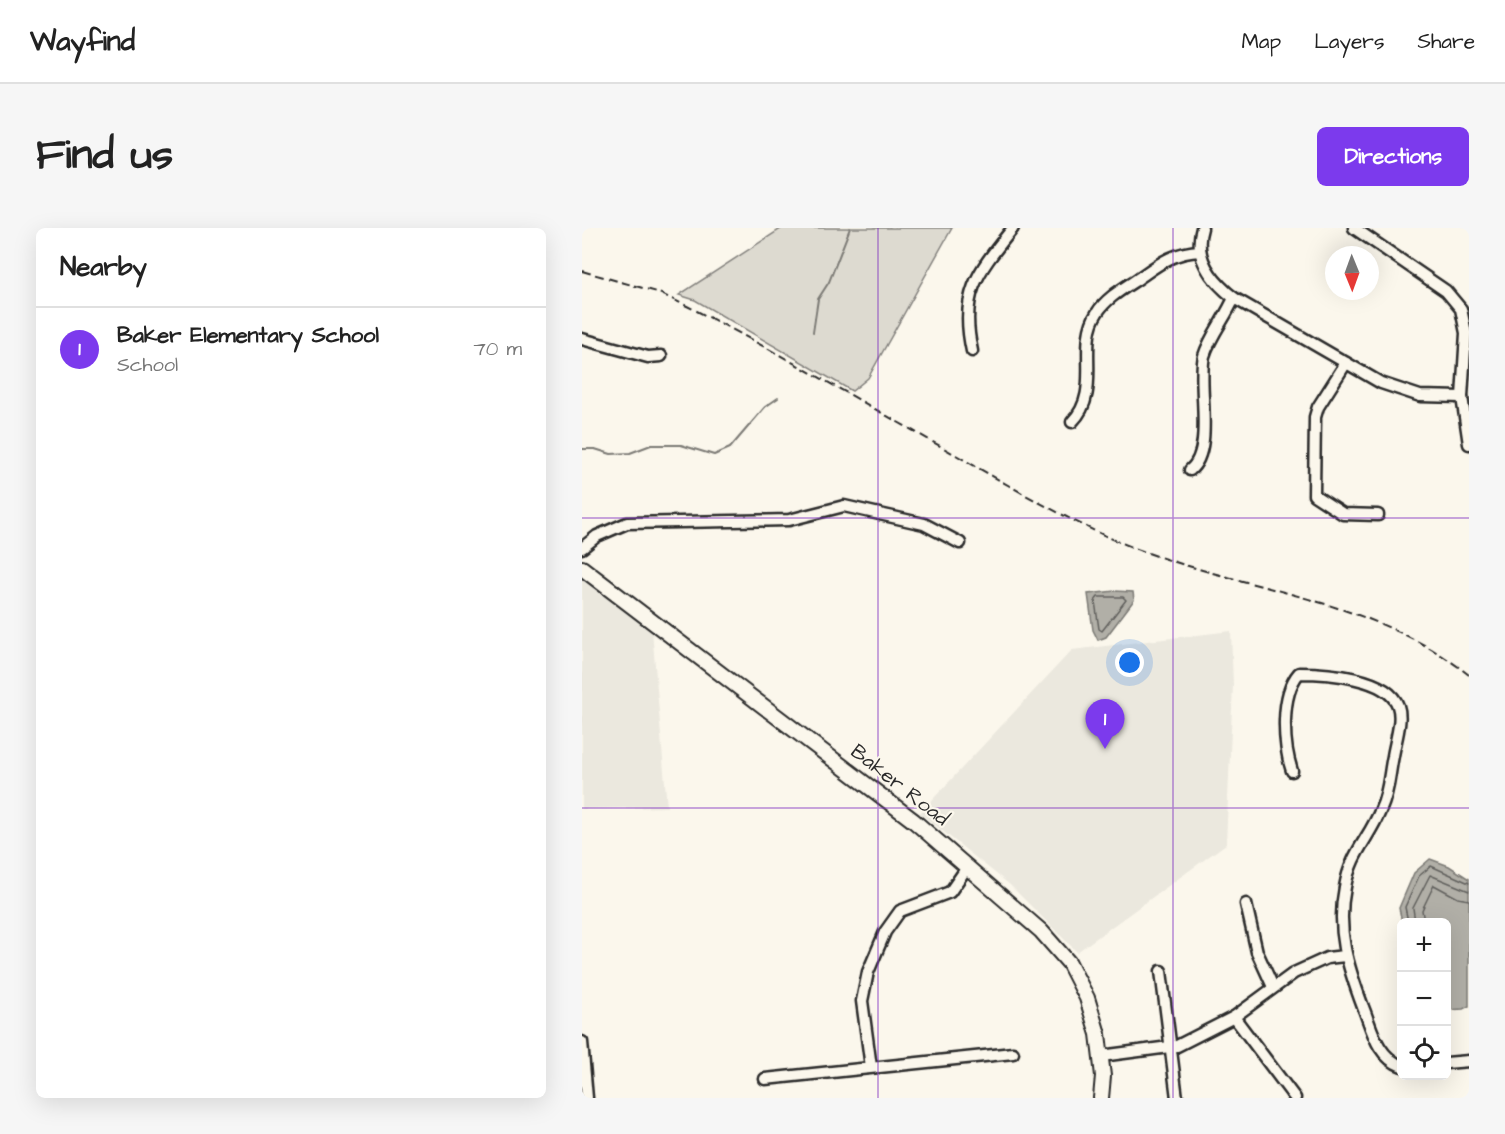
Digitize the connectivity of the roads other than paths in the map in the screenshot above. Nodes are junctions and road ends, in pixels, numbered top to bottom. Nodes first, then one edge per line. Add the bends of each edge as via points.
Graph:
1 (1013, 228) edge
2 (1202, 228) edge
3 (1354, 228) edge
4 (1200, 251) junction
5 (1234, 298) junction
6 (582, 339) edge
7 (972, 351) dead end
8 (661, 356) dead end
9 (1346, 363) junction
10 (1462, 397) junction
11 (1072, 422) dead end
12 (1469, 444) edge
13 (1190, 470) dead end
14 (1378, 515) dead end
15 (960, 543) dead end
16 (582, 548) edge
17 (582, 568) edge
18 (1292, 771) dead end
19 (968, 866) junction
20 (1246, 904) dead end
21 (1345, 956) junction
22 (1161, 971) dead end
23 (1274, 987) junction
24 (1234, 1017) junction
25 (582, 1042) edge
26 (1170, 1047) junction
27 (1012, 1053) dead end
28 (1101, 1056) junction
29 (1469, 1061) edge
30 (1451, 1063) edge
31 (1397, 1064) edge
32 (871, 1068) junction
33 (765, 1079) dead end
34 (586, 1098) edge
35 (1101, 1098) edge
36 (1177, 1098) edge
37 (1295, 1098) edge

1 - 7 street via 971,291 966,322
2 - 4 street
3 - 10 street via 1446,291 1458,304 1466,333
4 - 5 street via 1214,281
4 - 11 street via 1182,252 1165,260 1097,312 1091,328 1086,402
5 - 9 street
5 - 13 street via 1204,356 1201,449
6 - 8 street via 648,357
9 - 10 street via 1402,392
9 - 14 street via 1315,417 1314,495 1343,514
10 - 12 street
15 - 16 street via 924,524 844,506 789,520 627,523 597,536
17 - 19 main road, Baker Road
18 - 21 street via 1286,755 1287,709 1292,682 1299,672 1342,676 1371,683 1390,693 1399,708 1389,788 1380,812 1351,861 1341,909
19 - 28 main road, Baker Road via 1041,931 1070,963 1087,998
19 - 32 street via 950,892 900,910 885,932 868,972 862,1001
20 - 23 street via 1257,952
21 - 23 street via 1311,964
21 - 31 street via 1379,1049
22 - 26 street
23 - 24 street
24 - 26 street
24 - 37 street
25 - 34 street
26 - 28 street
26 - 36 street
27 - 32 street
28 - 35 main road, Baker Road
29 - 30 street
32 - 33 street

